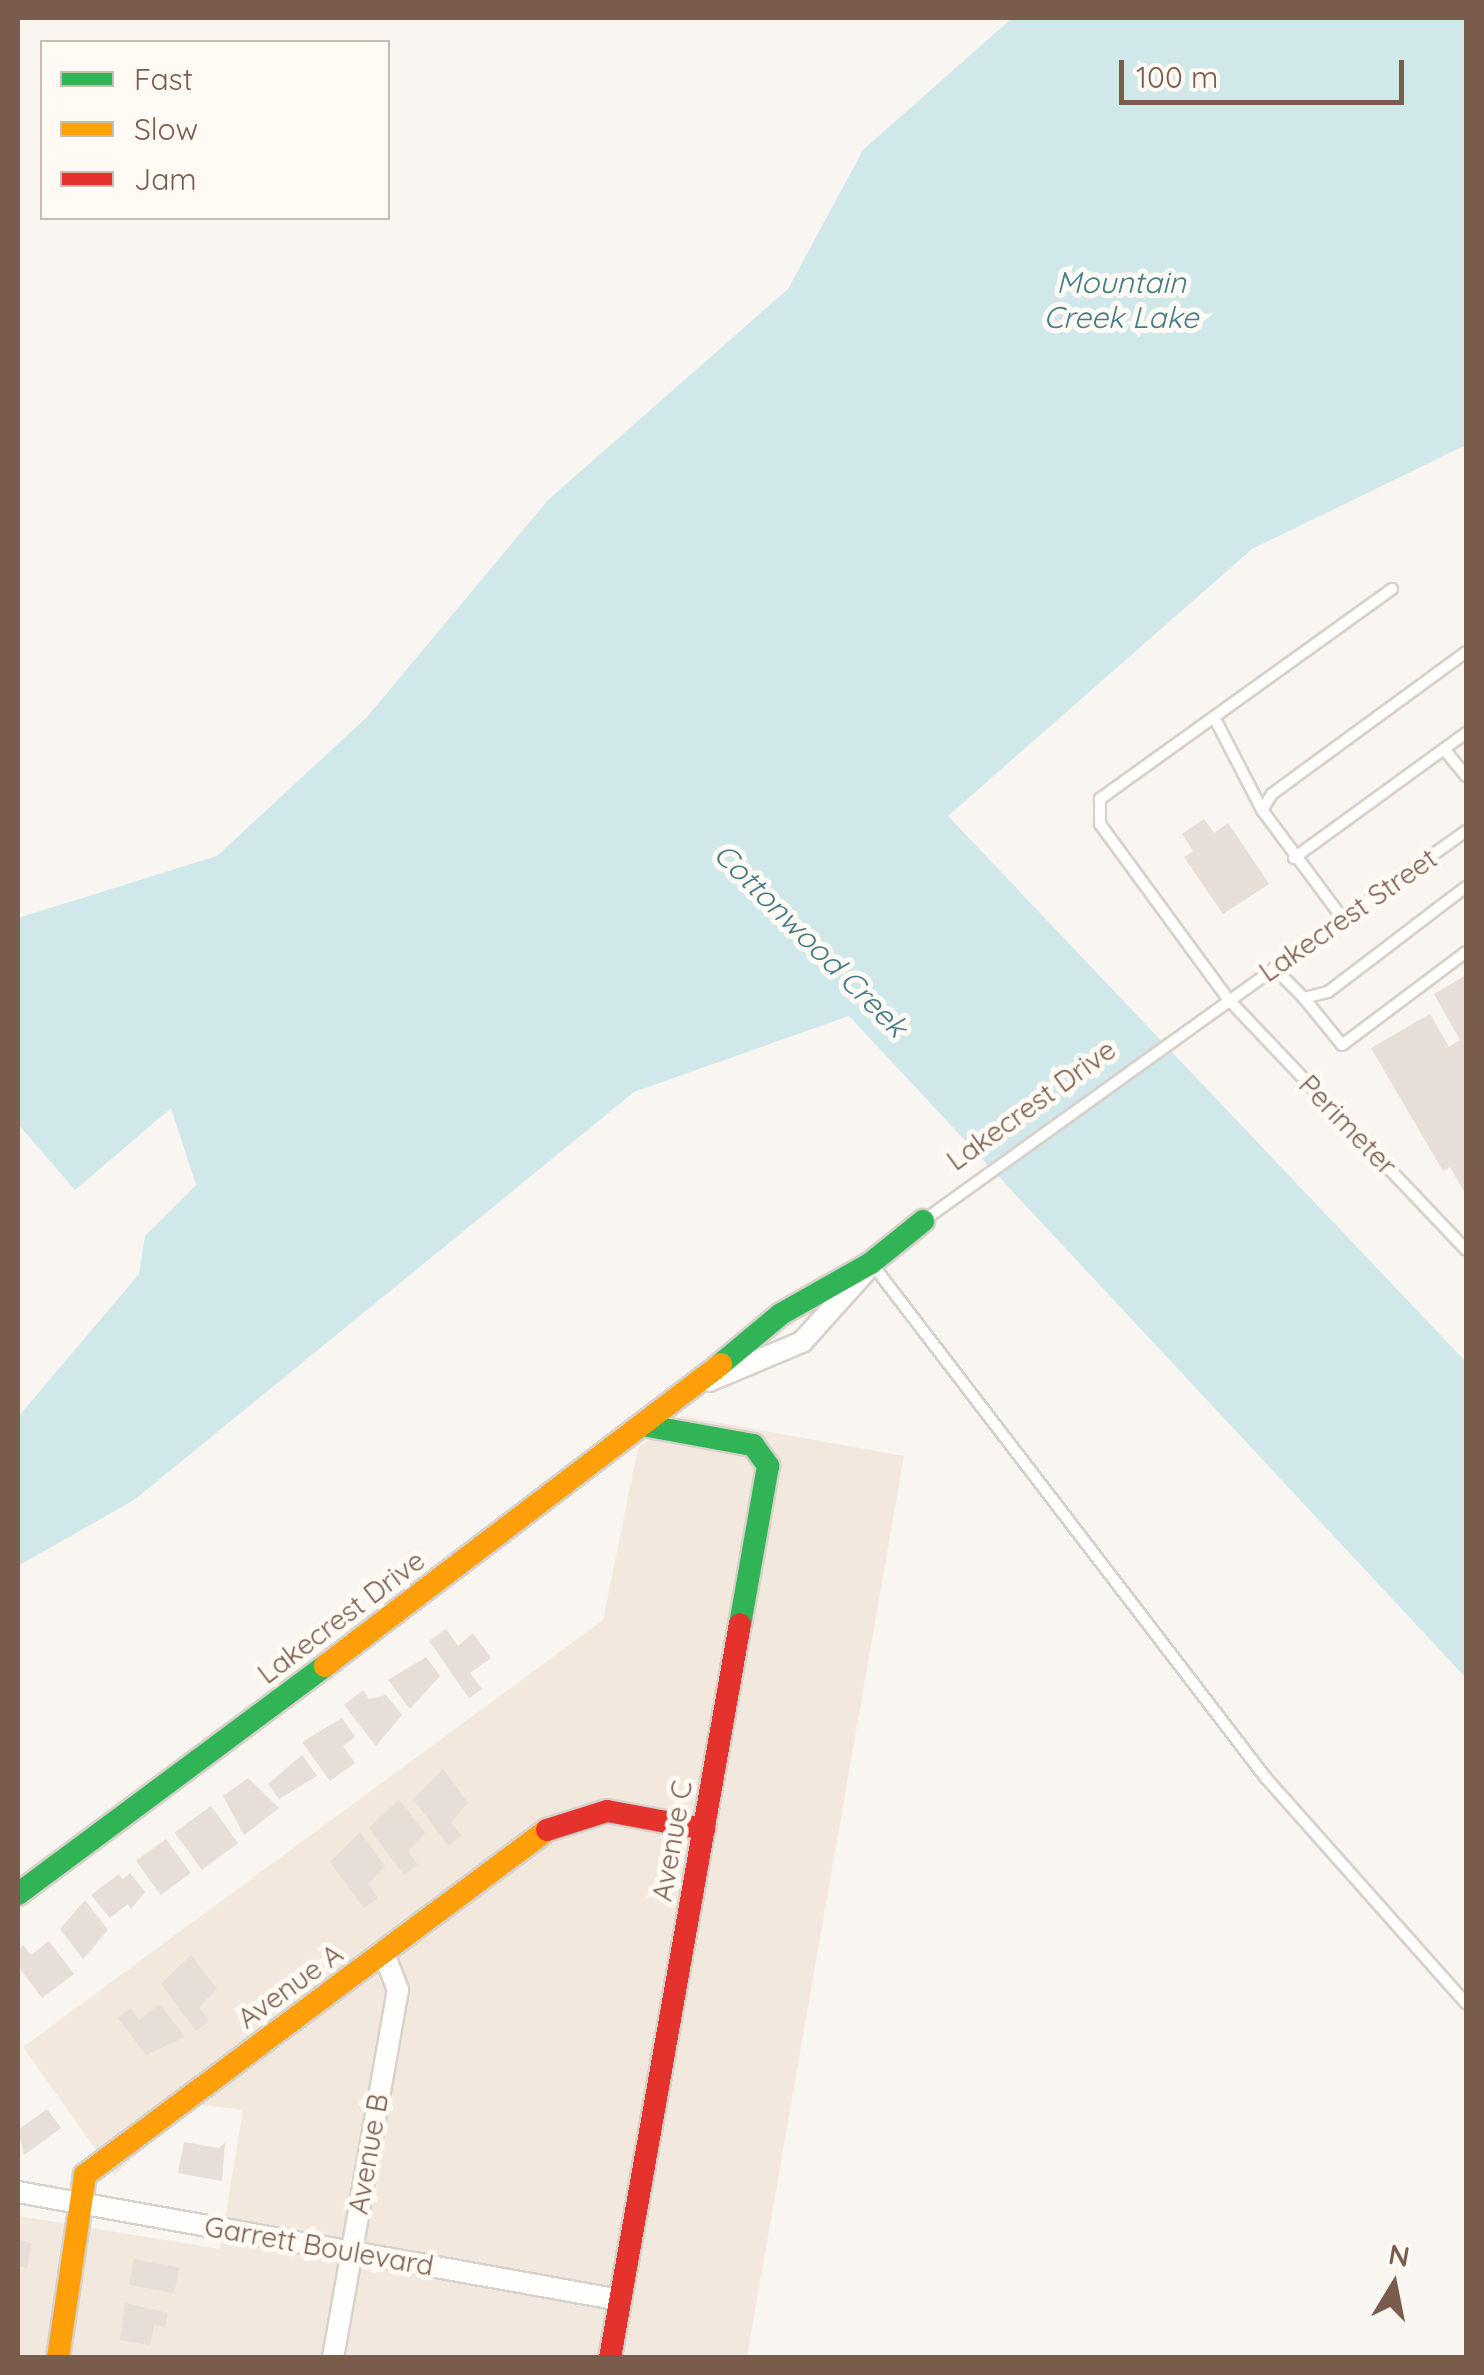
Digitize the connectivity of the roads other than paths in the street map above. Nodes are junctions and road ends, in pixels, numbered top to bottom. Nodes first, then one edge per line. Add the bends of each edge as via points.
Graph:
1 (1392, 590) dead end
2 (1466, 652) edge
3 (1214, 717) junction
4 (1466, 733) edge
5 (1444, 749) junction
6 (1466, 776) edge
7 (1262, 810) junction
8 (1466, 831) edge
9 (1294, 858) junction
10 (1466, 886) edge
11 (1342, 919) junction
12 (1466, 952) edge
13 (1274, 968) junction
14 (1304, 998) junction
15 (1229, 1000) junction
16 (923, 1221) joint
17 (1466, 1250) edge
18 (871, 1263) junction
19 (698, 1384) junction
20 (648, 1426) junction
21 (704, 1829) junction
22 (18, 1894) edge
23 (384, 1953) junction
24 (1466, 2004) edge
25 (18, 2192) edge
26 (86, 2204) junction
27 (351, 2252) junction
28 (620, 2300) junction
29 (58, 2358) edge
30 (333, 2358) edge
31 (610, 2358) edge

1 - 3 lane
2 - 7 lane via 1272,794
3 - 7 lane
3 - 15 lane, Perimeter via 1100,799 1100,824
4 - 5 lane
5 - 6 lane
5 - 9 lane
7 - 9 lane
8 - 11 lane, Lakecrest Street
9 - 11 lane
10 - 14 lane via 1328,992
11 - 13 lane, Lakecrest Street
12 - 14 lane via 1342,1045
13 - 14 lane
13 - 15 lane, Lakecrest Street
15 - 16 lane, Lakecrest Drive
15 - 17 lane, Perimeter
16 - 18 street, Lakecrest Drive
18 - 19 street, Lakecrest Drive via 781,1314
18 - 19 street, Lakecrest Drive via 802,1342
18 - 24 lane via 944,1349 1266,1778
19 - 20 street, Lakecrest Drive
20 - 21 street, Avenue C via 753,1444 768,1466
20 - 22 street, Lakecrest Drive
21 - 23 street, Avenue A via 581,1812 557,1822
21 - 28 street, Avenue C
23 - 26 street, Avenue A via 85,2175
23 - 27 street, Avenue B via 398,1990
25 - 26 street, Garrett Boulevard
26 - 27 street, Garrett Boulevard
26 - 29 street, Avenue A
27 - 28 street, Garrett Boulevard
27 - 30 street, Avenue B
28 - 31 street, Avenue C

